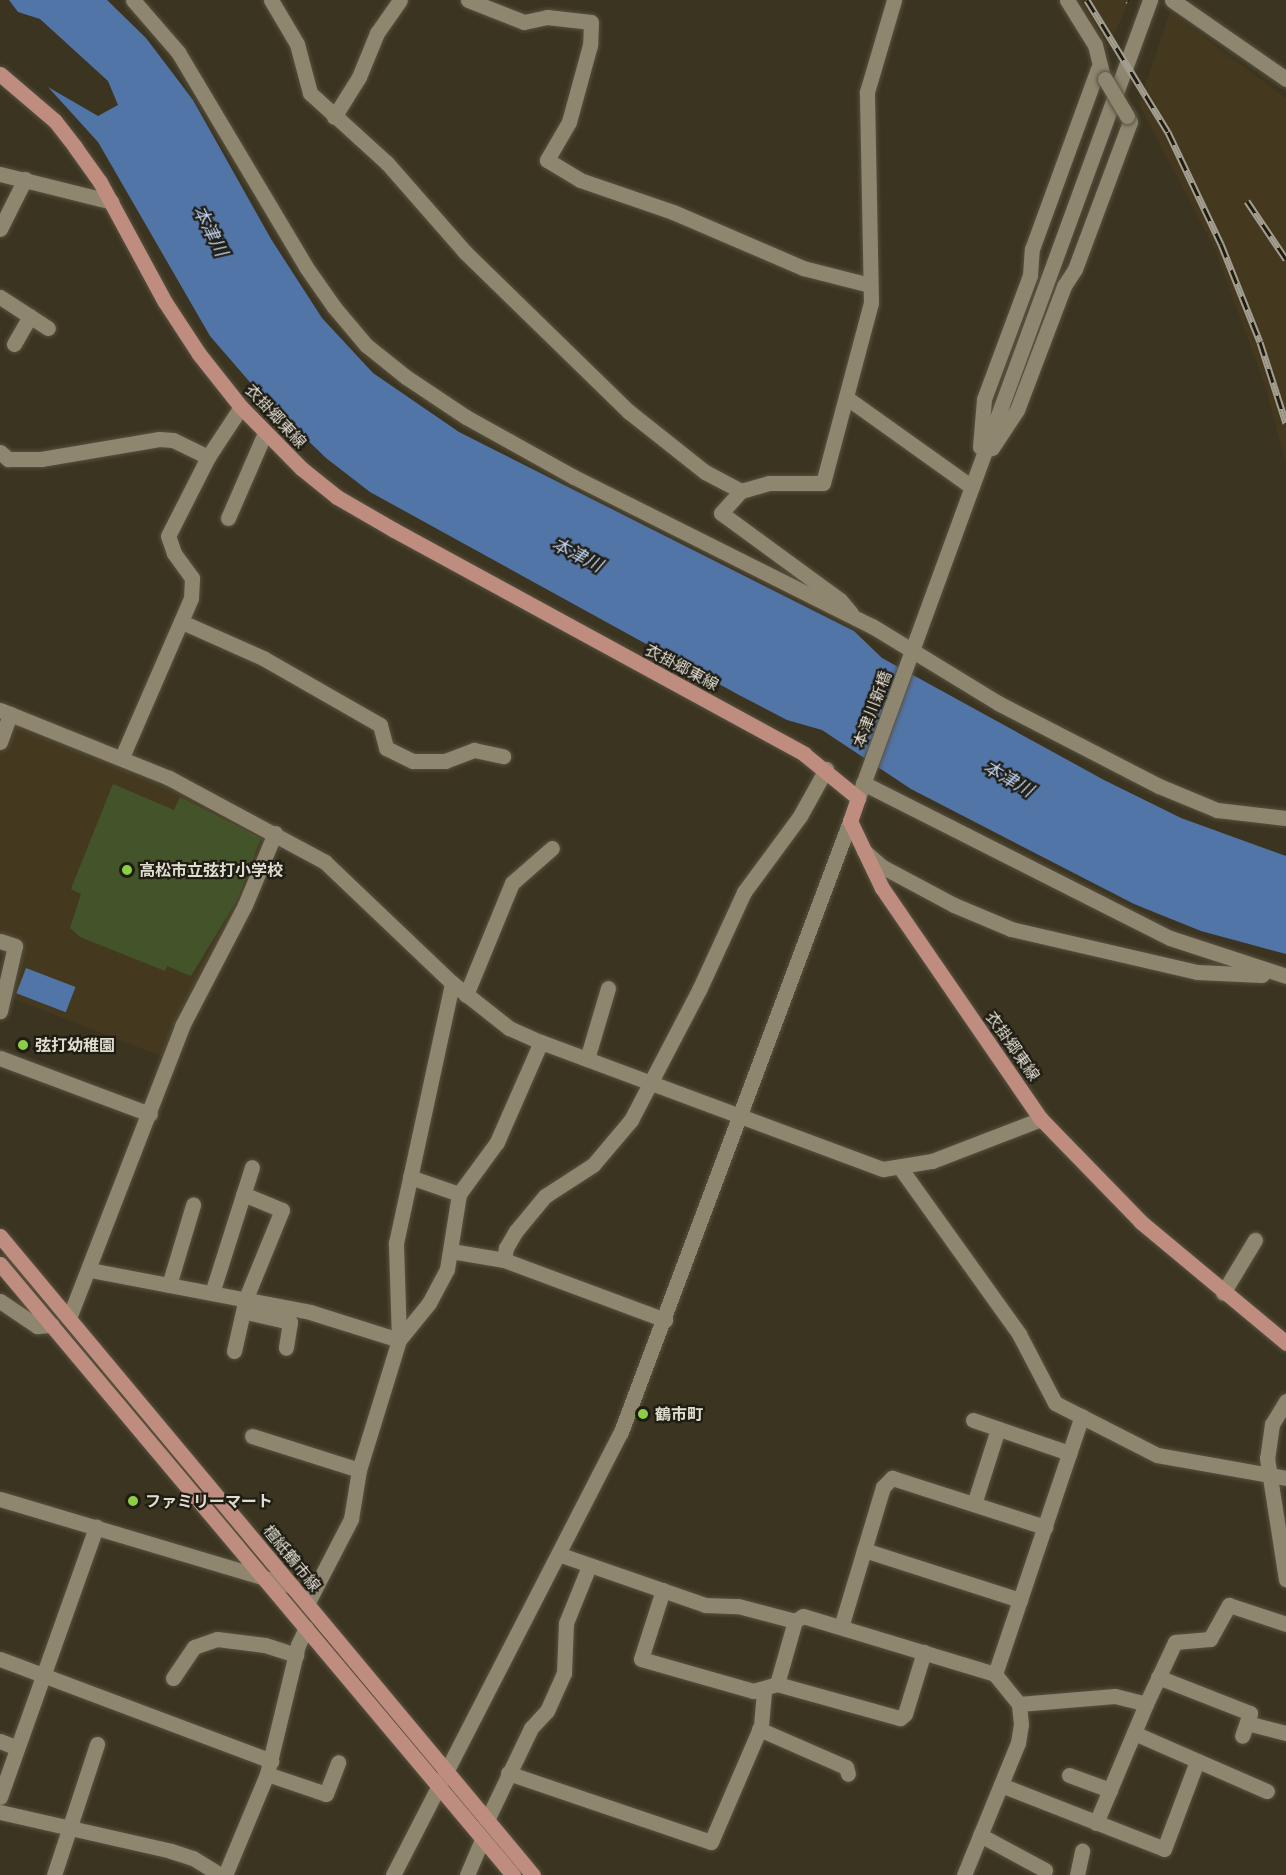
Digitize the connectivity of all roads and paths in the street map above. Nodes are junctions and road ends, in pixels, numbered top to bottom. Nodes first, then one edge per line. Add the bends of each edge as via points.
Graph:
1 (133, 0) edge
2 (271, 0) edge
3 (400, 0) edge
4 (468, 0) edge
5 (894, 0) edge
6 (1067, 0) edge
7 (1150, 0) edge
8 (1175, 1) edge
9 (0, 74) edge
10 (1102, 74) junction
11 (1286, 79) edge
12 (334, 117) junction
13 (0, 174) edge
14 (25, 180) junction
15 (112, 202) junction
16 (0, 229) edge
17 (870, 285) junction
18 (0, 297) edge
19 (30, 316) junction
20 (48, 328) dead end
21 (14, 344) dead end
22 (847, 398) junction
23 (241, 406) junction
24 (265, 433) junction
25 (0, 452) edge
26 (208, 457) junction
27 (978, 471) junction
28 (972, 487) junction
29 (741, 491) junction
30 (228, 518) dead end
31 (854, 618) junction
32 (182, 622) junction
33 (912, 653) junction
34 (5, 712) edge
35 (0, 742) edge
36 (503, 756) dead end
37 (122, 757) junction
38 (826, 769) junction
39 (865, 779) junction
40 (858, 798) junction
41 (1286, 818) edge
42 (850, 821) junction
43 (275, 833) junction
44 (552, 848) dead end
45 (859, 848) junction
46 (0, 941) edge
47 (1281, 975) edge
48 (452, 984) junction
49 (608, 988) dead end
50 (466, 995) junction
51 (0, 1011) edge
52 (541, 1042) junction
53 (0, 1058) edge
54 (587, 1059) junction
55 (651, 1083) junction
56 (150, 1114) junction
57 (740, 1117) junction
58 (1041, 1119) junction
59 (252, 1167) dead end
60 (901, 1169) junction
61 (410, 1177) junction
62 (243, 1194) junction
63 (459, 1194) junction
64 (193, 1204) dead end
65 (0, 1236) edge
66 (1256, 1240) dead end
67 (451, 1251) junction
68 (504, 1260) junction
69 (0, 1264) edge
70 (90, 1270) junction
71 (169, 1285) junction
72 (212, 1293) junction
73 (1223, 1293) junction
74 (0, 1301) edge
75 (246, 1305) junction
76 (69, 1318) junction
77 (665, 1320) junction
78 (52, 1325) junction
79 (399, 1340) junction
80 (1286, 1343) edge
81 (286, 1348) dead end
82 (234, 1351) dead end
83 (1286, 1401) edge
84 (1082, 1416) junction
85 (973, 1420) dead end
86 (998, 1429) junction
87 (252, 1436) dead end
88 (1069, 1453) junction
89 (359, 1470) junction
90 (1269, 1477) junction
91 (1286, 1478) edge
92 (0, 1498) edge
93 (974, 1504) junction
94 (96, 1527) junction
95 (1045, 1527) junction
96 (864, 1550) junction
97 (561, 1555) junction
98 (589, 1566) junction
99 (263, 1576) junction
100 (1286, 1580) edge
101 (292, 1586) junction
102 (663, 1590) junction
103 (1020, 1600) junction
104 (307, 1604) junction
105 (795, 1621) junction
106 (1286, 1624) edge
107 (841, 1627) junction
108 (306, 1628) junction
109 (924, 1652) junction
110 (296, 1655) junction
111 (0, 1659) edge
112 (995, 1674) junction
113 (41, 1676) junction
114 (1158, 1677) junction
115 (173, 1678) dead end
116 (770, 1687) junction
117 (1019, 1704) junction
118 (1146, 1704) junction
119 (759, 1729) junction
120 (1134, 1733) junction
121 (1286, 1733) edge
122 (0, 1741) edge
123 (97, 1744) dead end
124 (15, 1747) junction
125 (1197, 1761) junction
126 (338, 1762) dead end
127 (269, 1767) junction
128 (446, 1771) junction
129 (508, 1773) junction
130 (848, 1774) dead end
131 (1069, 1775) dead end
132 (1000, 1785) junction
133 (438, 1786) junction
134 (1110, 1790) junction
135 (1267, 1791) dead end
136 (0, 1797) edge
137 (0, 1812) edge
138 (487, 1820) junction
139 (1096, 1823) junction
140 (68, 1827) junction
141 (980, 1835) junction
142 (482, 1839) junction
143 (1082, 1851) dead end
144 (1046, 1870) dead end
145 (54, 1875) edge
146 (220, 1875) edge
147 (225, 1875) edge
148 (393, 1875) edge
149 (467, 1875) edge
150 (513, 1875) edge
151 (533, 1875) edge
152 (964, 1875) edge
153 (1077, 1875) edge

1 - 31 street via 178,52 306,267 366,345 466,417 574,477
2 - 12 street via 297,44 310,93
3 - 12 street via 376,33 359,77
4 - 17 street via 524,22 547,17 591,22 590,45 568,122 547,160 580,180 673,212 803,268
5 - 17 street via 867,92
6 - 10 street via 1095,45
7 - 27 street
8 - 11 street
9 - 15 main road, 衣掛郷東線 via 55,122
10 - 27 street via 1032,249 1030,275 984,399
10 - 27 street, bridge via 1130,122 1017,410
12 - 29 street via 387,163 465,252 628,411 705,472
13 - 14 street
14 - 15 street
14 - 16 street
15 - 23 main road, 衣掛郷東線 via 171,310
17 - 22 street via 871,303
18 - 19 street
19 - 20 street
19 - 21 street
22 - 28 street
22 - 29 street via 823,483 770,483
23 - 24 main road, 衣掛郷東線
23 - 26 street
24 - 30 street
24 - 38 main road, 衣掛郷東線 via 337,497
25 - 26 street via 8,459 41,459 159,439 173,440
26 - 32 street via 168,536 174,553 192,578 191,598
27 - 28 street, 本津川新橋
28 - 33 street, 本津川新橋
29 - 31 street via 721,513 840,600
31 - 33 street
32 - 36 street via 263,658 380,725 386,748 413,761 445,761 474,750
32 - 37 street
33 - 39 street, 本津川新橋
33 - 41 street via 998,703 1197,803
34 - 35 street
34 - 37 street
37 - 43 street
38 - 40 main road, 衣掛郷東線
38 - 55 street via 800,816 744,892
39 - 40 street, 本津川新橋
39 - 47 street via 1159,933
40 - 42 main road
42 - 45 main road, 衣掛郷東線
42 - 57 street
43 - 48 street via 325,862
43 - 56 street via 245,906 182,1026
44 - 50 street via 512,883
45 - 47 street via 881,866 954,905 1011,929 1197,972
45 - 58 main road, 衣掛郷東線 via 901,917
46 - 51 street via 15,946
48 - 50 street
48 - 61 street
49 - 54 street
50 - 52 street via 509,1028
52 - 54 street
52 - 63 street via 497,1142
53 - 56 street
54 - 55 street
55 - 57 street
55 - 68 street via 631,1120 593,1166 545,1196 516,1231
56 - 70 street
57 - 60 street via 871,1167
57 - 77 street
58 - 60 street
58 - 73 main road, 衣掛郷東線 via 1134,1215
59 - 62 street
60 - 84 street via 1019,1334 1055,1403
61 - 63 street
61 - 79 street via 396,1243
62 - 72 street
62 - 75 street via 282,1210
63 - 67 street
64 - 71 street
65 - 76 main road, 檀紙鶴市線
66 - 73 street
67 - 68 street
67 - 79 street via 447,1269 429,1303
68 - 77 street
69 - 78 main road, 檀紙鶴市線
70 - 71 street
70 - 76 street
71 - 72 street
72 - 75 street
73 - 80 main road, 衣掛郷東線
74 - 78 street via 37,1326
75 - 79 street via 310,1312
75 - 81 street via 290,1322
75 - 82 street
76 - 101 main road, 檀紙鶴市線
77 - 97 street via 621,1432
78 - 99 main road, 檀紙鶴市線
79 - 89 street
83 - 90 street via 1268,1437
84 - 88 street
84 - 90 street via 1157,1455
85 - 86 street
86 - 88 street
86 - 93 street
87 - 89 street
88 - 95 street
89 - 104 street via 351,1519
90 - 91 street
90 - 100 street
92 - 94 street
93 - 95 street
93 - 96 street via 892,1478 883,1487
94 - 99 street
94 - 113 street
95 - 103 street
96 - 103 street
96 - 107 street
97 - 98 street
97 - 128 street
98 - 102 street
98 - 129 street via 566,1623 564,1673 547,1711 531,1728
99 - 101 street
99 - 108 main road, 檀紙鶴市線
101 - 104 main road, 檀紙鶴市線
102 - 105 street via 705,1605 738,1606
102 - 116 street via 641,1659 690,1675
103 - 112 street
104 - 128 main road, 檀紙鶴市線
105 - 107 street via 803,1616
105 - 116 street
106 - 114 street via 1229,1605 1210,1639 1174,1642
107 - 109 street
108 - 110 street
108 - 133 main road, 檀紙鶴市線
109 - 112 street
109 - 116 street via 905,1714 900,1718
110 - 115 street via 265,1645 218,1639 194,1647
110 - 127 street
111 - 113 street
112 - 117 street
113 - 124 street
113 - 127 street
114 - 118 street
114 - 121 street via 1250,1713 1244,1729
116 - 119 street
117 - 118 street via 1115,1696
117 - 132 street via 1018,1743
118 - 120 street
119 - 129 street via 711,1842
119 - 130 street via 846,1767
120 - 125 street
120 - 134 street
122 - 124 street
123 - 140 street
124 - 136 street
125 - 135 street
125 - 139 street via 1164,1849
126 - 127 street via 326,1794
127 - 147 street
128 - 133 street
128 - 138 main road, 檀紙鶴市線
129 - 138 street
131 - 134 street
132 - 139 street
132 - 141 street
133 - 142 main road, 檀紙鶴市線
133 - 148 street
134 - 139 street
137 - 140 street
138 - 151 main road, 檀紙鶴市線
140 - 145 street
140 - 146 street via 171,1851 193,1858
141 - 144 street
141 - 152 street
142 - 149 street
142 - 150 main road, 檀紙鶴市線
143 - 153 street

